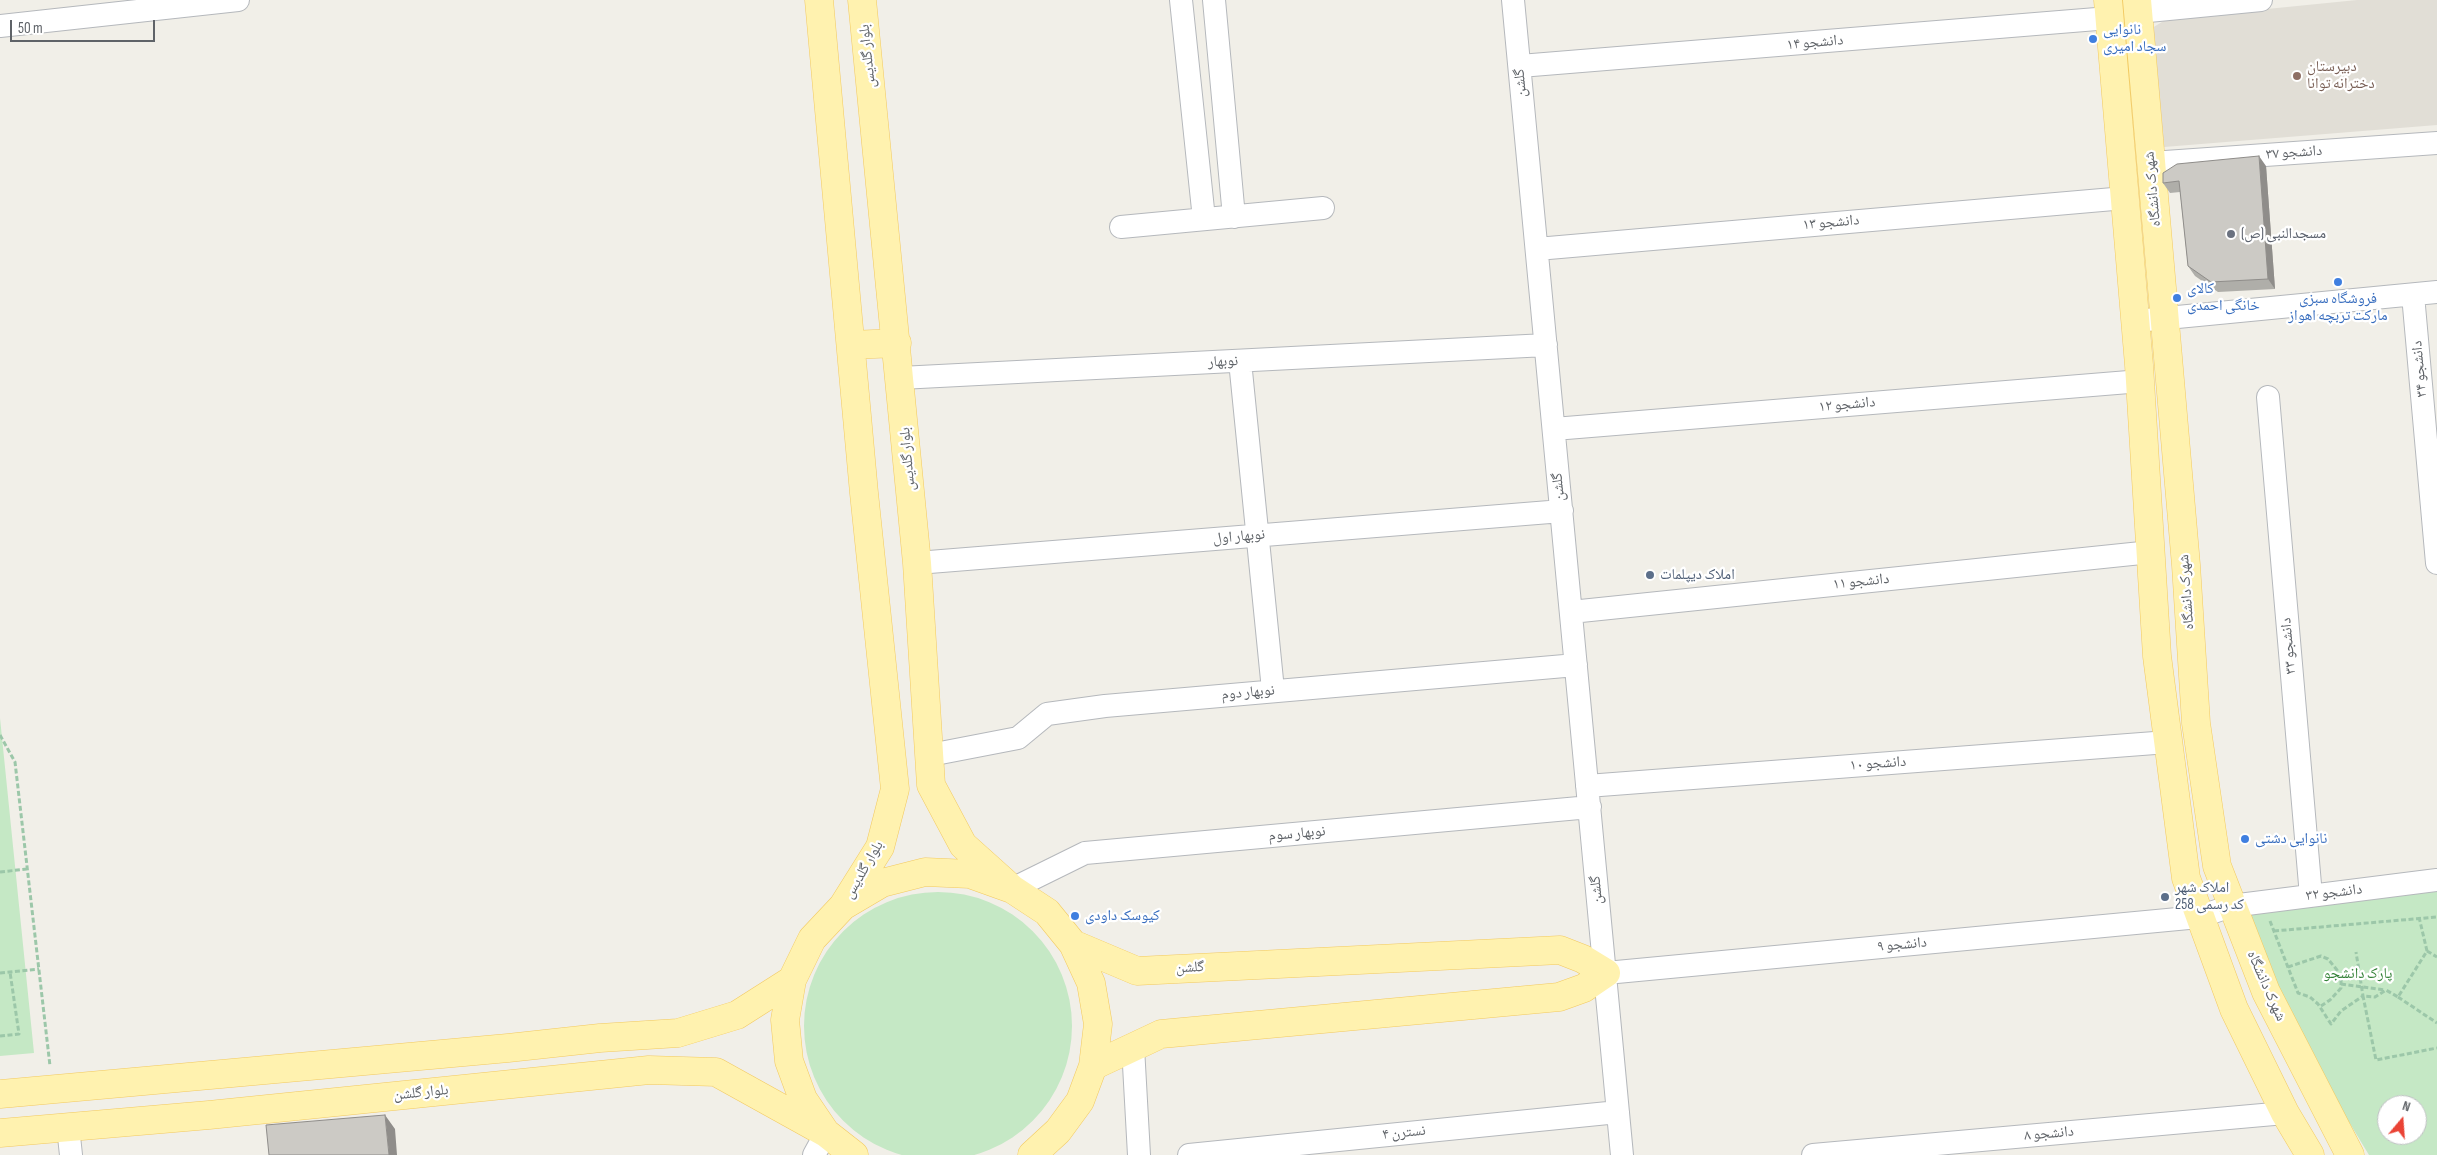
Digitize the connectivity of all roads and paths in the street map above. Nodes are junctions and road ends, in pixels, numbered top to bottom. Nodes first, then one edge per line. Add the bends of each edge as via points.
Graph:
1 (238, 0) edge
2 (820, 0) edge
3 (862, 0) edge
4 (1180, 0) edge
5 (1214, 0) edge
6 (1514, 0) edge
7 (2261, 0) edge
8 (2233, 1) edge
9 (2138, 6) edge
10 (2108, 9) edge
11 (0, 26) edge
12 (1520, 66) junction
13 (2437, 143) edge
14 (2151, 163) junction
15 (2125, 198) junction
16 (1323, 208) dead end
17 (1234, 216) junction
18 (1204, 219) junction
19 (1121, 227) dead end
20 (1537, 249) junction
21 (2437, 292) edge
22 (2413, 294) junction
23 (2164, 316) junction
24 (2136, 321) junction
25 (897, 343) junction
26 (851, 344) junction
27 (1546, 345) junction
28 (1240, 361) junction
29 (900, 378) junction
30 (2140, 381) junction
31 (2268, 397) dead end
32 (1554, 429) junction
33 (1562, 510) junction
34 (1257, 536) junction
35 (2151, 552) junction
36 (917, 563) junction
37 (2437, 563) edge
38 (1571, 612) junction
39 (1576, 665) junction
40 (1272, 690) junction
41 (0, 735) edge
42 (2168, 742) junction
43 (930, 755) junction
44 (1589, 796) junction
45 (28, 869) junction
46 (0, 872) edge
47 (2437, 880) edge
48 (1012, 888) junction
49 (2311, 896) junction
50 (2262, 902) junction
51 (843, 906) junction
52 (2231, 906) junction
53 (2198, 917) junction
54 (2437, 917) edge
55 (2419, 918) junction
56 (2274, 932) junction
57 (1073, 944) junction
58 (2427, 951) junction
59 (2356, 952) dead end
60 (2437, 958) edge
61 (2288, 967) junction
62 (39, 969) junction
63 (0, 972) edge
64 (10, 972) junction
65 (1606, 973) junction
66 (792, 980) junction
67 (2341, 984) junction
68 (2361, 986) junction
69 (2386, 990) junction
70 (2363, 996) junction
71 (2398, 997) junction
72 (2321, 1006) junction
73 (2437, 1023) edge
74 (0, 1036) edge
75 (1134, 1047) junction
76 (2437, 1048) edge
77 (1093, 1066) junction
78 (50, 1069) dead end
79 (204, 1075) junction
80 (0, 1094) edge
81 (1618, 1112) junction
82 (2285, 1113) junction
83 (209, 1115) junction
84 (68, 1127) junction
85 (0, 1133) edge
86 (820, 1144) edge
87 (71, 1155) edge
88 (854, 1155) edge
89 (1032, 1155) edge
90 (1139, 1155) edge
91 (1189, 1155) edge
92 (1622, 1155) edge
93 (1813, 1155) edge
94 (2310, 1155) edge
95 (2350, 1155) edge

1 - 11 street
2 - 26 main road, بلوار گلدیس
3 - 25 main road, بلوار گلدیس
4 - 18 street
5 - 17 street
6 - 12 street, گلشن
7 - 8 street
8 - 9 street
9 - 14 main road, شهرک دانشگاه
10 - 12 street, دانشجو ۱۴
10 - 15 main road, شهرک دانشگاه
12 - 20 street, گلشن
13 - 14 street, دانشجو ۳۷
14 - 23 main road, شهرک دانشگاه
15 - 20 street, دانشجو ۱۳
15 - 24 main road, شهرک دانشگاه
16 - 17 street
17 - 18 street
18 - 19 street
20 - 27 street, گلشن
21 - 22 street
22 - 23 street
22 - 37 street, دانشجو ۳۴
23 - 24 street
23 - 52 main road, شهرک دانشگاه via 2196,723 2217,866
24 - 30 main road, شهرک دانشگاه
25 - 26 main road
25 - 29 main road, بلوار گلدیس
26 - 51 main road, بلوار گلدیس via 895,789 880,847
27 - 28 street, نوبهار
27 - 32 street, گلشن
28 - 29 street, نوبهار
28 - 34 street
29 - 36 main road, بلوار گلدیس
30 - 32 street, دانشجو ۱۲
30 - 35 main road, شهرک دانشگاه
31 - 49 street, دانشجو ۳۳
32 - 33 street, گلشن
33 - 34 street, نوبهار اول
33 - 38 street, گلشن
34 - 36 street, نوبهار اول
34 - 40 street
35 - 38 street, دانشجو ۱۱
35 - 42 main road, شهرک دانشگاه via 2157,656
36 - 43 main road, بلوار گلدیس
38 - 39 street, گلشن
39 - 40 street, نوبهار دوم
39 - 44 street, گلشن
40 - 43 street, نوبهار دوم via 1047,714 1018,738
41 - 45 path via 15,762
42 - 44 street, دانشجو ۱۰
42 - 53 main road, شهرک دانشگاه via 2186,878
43 - 48 main road, بلوار گلدیس via 931,785 963,845
44 - 48 street, نوبهار سوم via 1085,853
44 - 65 street, گلشن
45 - 46 path
45 - 62 path
47 - 49 street, دانشجو ۳۲
48 - 51 main road via 970,874 925,872 882,883
48 - 57 main road via 1047,912
49 - 50 street, دانشجو ۳۲
50 - 52 street, دانشجو ۳۲
50 - 56 path
51 - 66 main road via 812,939
52 - 53 street, دانشجو ۹
52 - 95 main road, شهرک دانشگاه via 2266,992
53 - 65 street, دانشجو ۹
53 - 82 main road, شهرک دانشگاه via 2234,1009
54 - 55 path
55 - 56 path
55 - 58 path
56 - 61 path
57 - 65 main road, گلشن via 1138,971 1560,950 1584,959
57 - 77 main road via 1091,982 1098,1024
58 - 60 path
58 - 71 path
59 - 68 path
61 - 67 path via 2321,956 2337,970
61 - 72 path via 2298,993
62 - 64 path
62 - 78 path
63 - 64 path
64 - 74 path via 19,1034
65 - 75 main road via 1584,988 1559,997 1161,1034
65 - 81 street, گلشن
66 - 79 main road via 737,1015 678,1033
66 - 86 main road via 785,1020 789,1061
67 - 68 path
67 - 72 path
68 - 69 path
68 - 70 path
69 - 70 path via 2375,997
69 - 71 path
70 - 72 path via 2341,1011 2331,1024
70 - 76 path via 2376,1060
71 - 73 path
75 - 77 main road
75 - 90 street
77 - 89 main road via 1080,1101 1058,1132
79 - 80 main road
79 - 83 main road
81 - 91 street, نسترن ۴
81 - 92 street, گلشن
82 - 93 street, دانشجو ۸
82 - 94 main road, شهرک دانشگاه
83 - 84 main road, بلوار گلشن
83 - 86 main road, بلوار گلشن via 658,1070 716,1072
84 - 85 main road, بلوار گلشن
84 - 87 street
86 - 88 main road

